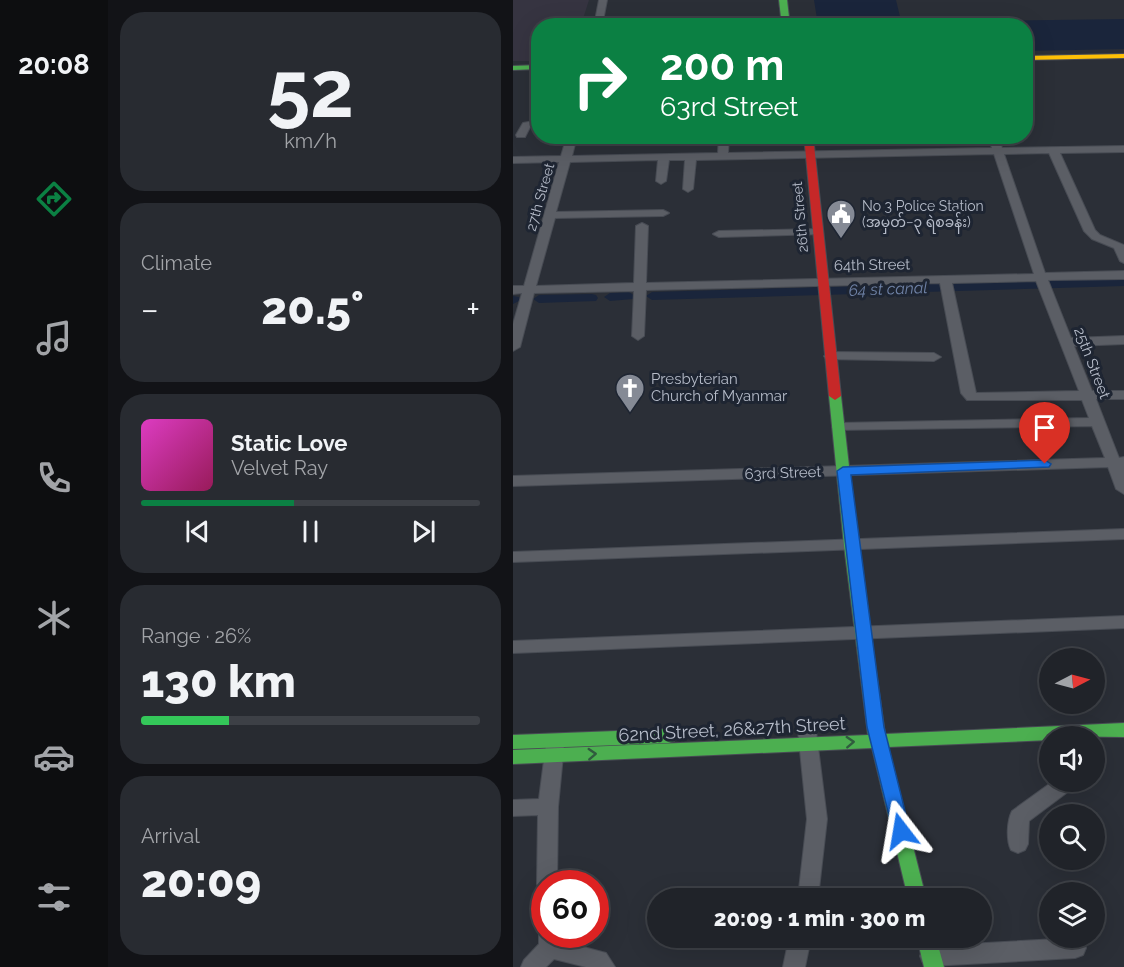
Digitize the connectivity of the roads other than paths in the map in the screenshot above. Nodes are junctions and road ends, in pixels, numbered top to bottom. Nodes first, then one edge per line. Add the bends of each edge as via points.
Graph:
1 (603, 0) edge
2 (783, 0) edge
3 (600, 18) edge
4 (785, 18) edge
5 (1124, 56) edge
6 (1033, 58) edge
7 (1124, 63) edge
8 (1033, 64) edge
9 (531, 67) edge
10 (513, 68) edge
11 (531, 124) edge
12 (521, 135) dead end
13 (570, 144) edge
14 (724, 144) edge
15 (809, 144) edge
16 (996, 144) edge
17 (1124, 149) edge
18 (1053, 150) junction
19 (999, 151) junction
20 (811, 153) junction
21 (723, 155) junction
22 (664, 156) junction
23 (691, 156) junction
24 (567, 159) junction
25 (513, 160) edge
26 (661, 181) dead end
27 (688, 189) dead end
28 (663, 213) dead end
29 (550, 215) junction
30 (642, 226) dead end
31 (819, 232) junction
32 (719, 234) dead end
33 (1122, 245) edge
34 (1124, 259) edge
35 (1124, 275) edge
36 (1043, 282) junction
37 (946, 285) junction
38 (824, 288) junction
39 (513, 290) edge
40 (640, 293) junction
41 (523, 301) edge
42 (638, 336) dead end
43 (1124, 340) edge
44 (1066, 342) junction
45 (513, 347) edge
46 (831, 356) junction
47 (934, 357) dead end
48 (1124, 395) edge
49 (1088, 396) junction
50 (1097, 422) junction
51 (839, 427) junction
52 (1118, 462) edge
53 (843, 471) junction
54 (513, 481) edge
55 (1124, 489) edge
56 (1124, 534) edge
57 (851, 545) junction
58 (513, 557) edge
59 (1124, 622) edge
60 (864, 632) junction
61 (513, 647) edge
62 (1124, 717) edge
63 (1124, 730) edge
64 (1105, 731) edge
65 (877, 734) junction
66 (1039, 734) edge
67 (808, 737) junction
68 (513, 742) edge
69 (555, 747) junction
70 (513, 757) edge
71 (1053, 792) edge
72 (548, 807) junction
73 (513, 808) edge
74 (1018, 844) dead end
75 (547, 870) edge
76 (809, 888) edge
77 (915, 888) edge
78 (545, 948) edge
79 (568, 948) edge
80 (798, 948) edge
81 (1075, 948) dead end
82 (930, 953) edge
83 (532, 967) edge
84 (604, 967) edge
85 (793, 967) edge

1 - 3 street
2 - 4 main road
5 - 6 main road
7 - 8 main road
9 - 10 main road
11 - 12 street via 526,125
13 - 24 street, 27th Street
14 - 21 street
15 - 20 main road, 26th Street
16 - 19 street
17 - 18 street
18 - 19 street
18 - 33 street via 1090,231 1102,241
19 - 20 street
19 - 36 street, 25th Street
20 - 21 street
20 - 31 main road, 26th Street
21 - 23 street
22 - 23 street
22 - 24 street
22 - 26 street
23 - 27 street
24 - 25 street
24 - 29 street, 27th Street
28 - 29 street
29 - 41 street, 27th Street
30 - 40 street
31 - 32 street
31 - 38 main road, 26th Street
33 - 34 street
35 - 36 street, 64th Street
36 - 37 street, 64th Street
36 - 44 street, 25th Street
37 - 38 street, 64th Street
37 - 49 street via 972,397
38 - 40 street, 64th Street
38 - 46 main road, 26th Street
39 - 41 street, 64th Street
40 - 41 street, 64th Street
40 - 42 street
41 - 45 street, 27th Street
43 - 44 street
44 - 49 street, 25th Street
46 - 47 street
46 - 51 main road, 26th Street
48 - 49 street
49 - 50 street, 25th Street
50 - 51 street
50 - 52 street, 25th Street
51 - 53 main road, 26th Street
52 - 53 street, 63rd Street
52 - 55 street, 25th Street
53 - 54 street, 63rd Street
53 - 57 main road
56 - 57 street
57 - 58 street
57 - 60 main road
59 - 60 street
60 - 61 street
60 - 65 main road
62 - 65 main road
63 - 64 main road
65 - 66 main road
65 - 67 main road
65 - 77 main road
69 -> 67 main road, 62nd Street, 26&27th Street
67 - 69 main road via 693,735
67 - 76 street via 817,819
68 - 69 main road
69 - 70 main road, 62nd Street, 26&27th Street
69 - 72 street
71 - 74 street via 1019,817
72 - 73 street
72 - 75 street
78 - 83 street
79 - 84 street via 598,960
80 - 85 street
81 - 82 street

